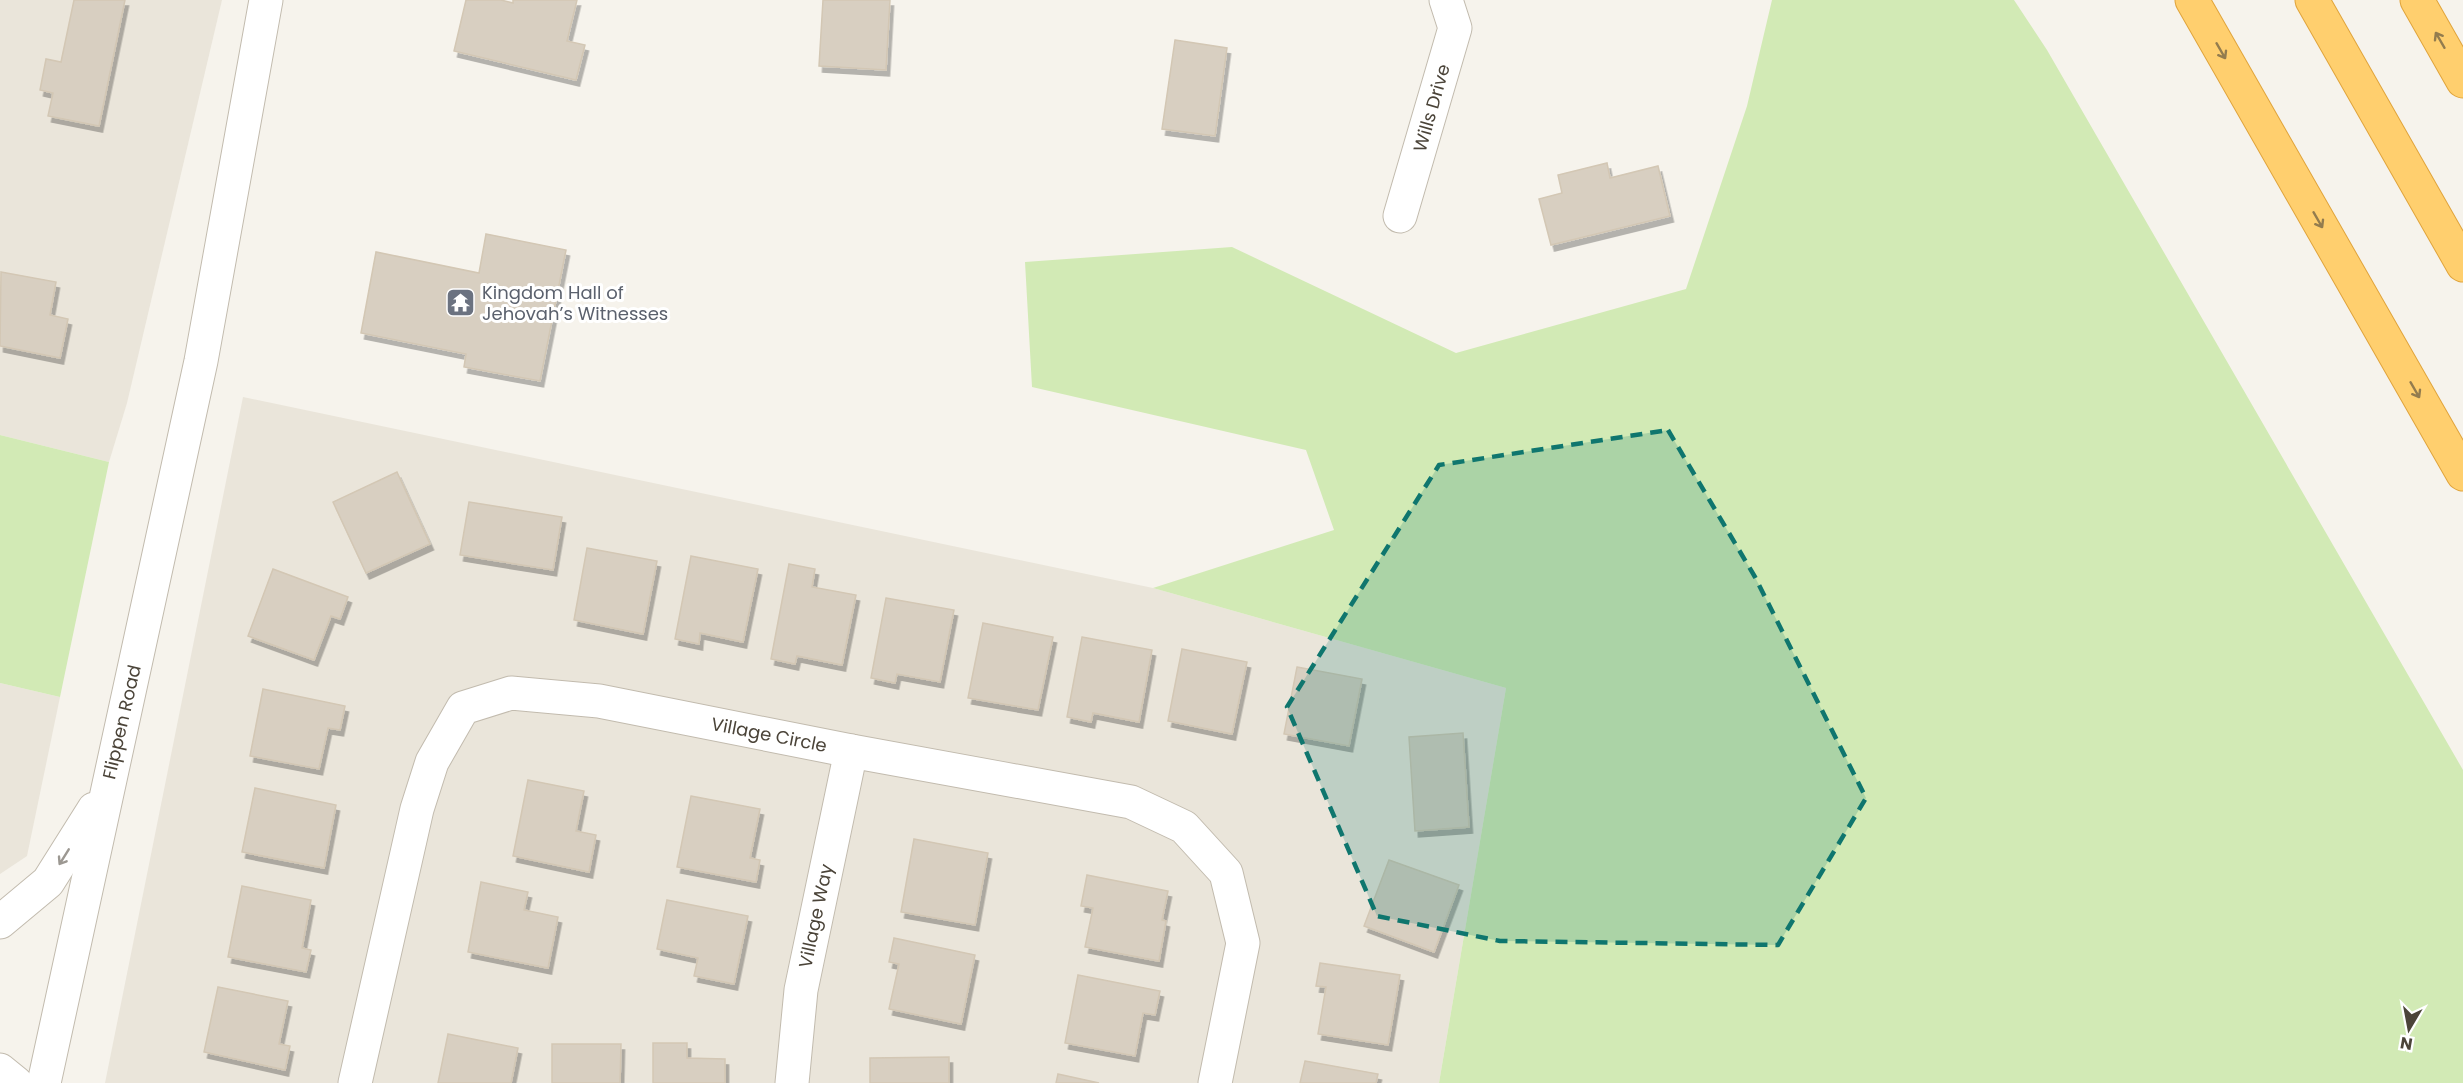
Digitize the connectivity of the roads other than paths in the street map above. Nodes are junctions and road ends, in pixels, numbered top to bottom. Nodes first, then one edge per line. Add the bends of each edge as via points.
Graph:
1 (266, 0) edge
2 (1446, 0) edge
3 (2192, 0) edge
4 (2312, 0) edge
5 (2417, 0) edge
6 (2463, 81) edge
7 (1400, 216) dead end
8 (2463, 265) edge
9 (2463, 474) edge
10 (850, 751) junction
11 (107, 790) junction
12 (0, 922) edge
13 (0, 1070) edge
14 (16, 1083) edge
15 (44, 1083) edge
16 (355, 1083) edge
17 (792, 1083) edge
18 (1215, 1083) edge

1 - 11 street, Flippen Road via 201,361
2 - 7 street, Wills Drive via 1455,28
3 -> 9 highway
4 - 8 highway
6 -> 5 highway
10 - 16 street, Village Circle via 599,701 511,693 463,708 432,762 417,809
10 - 17 street, Village Way via 801,990
10 - 18 street, Village Circle via 1131,802 1184,827 1226,873 1243,943
11 -> 12 street via 48,882
11 - 15 street, Flippen Road
13 - 14 street

